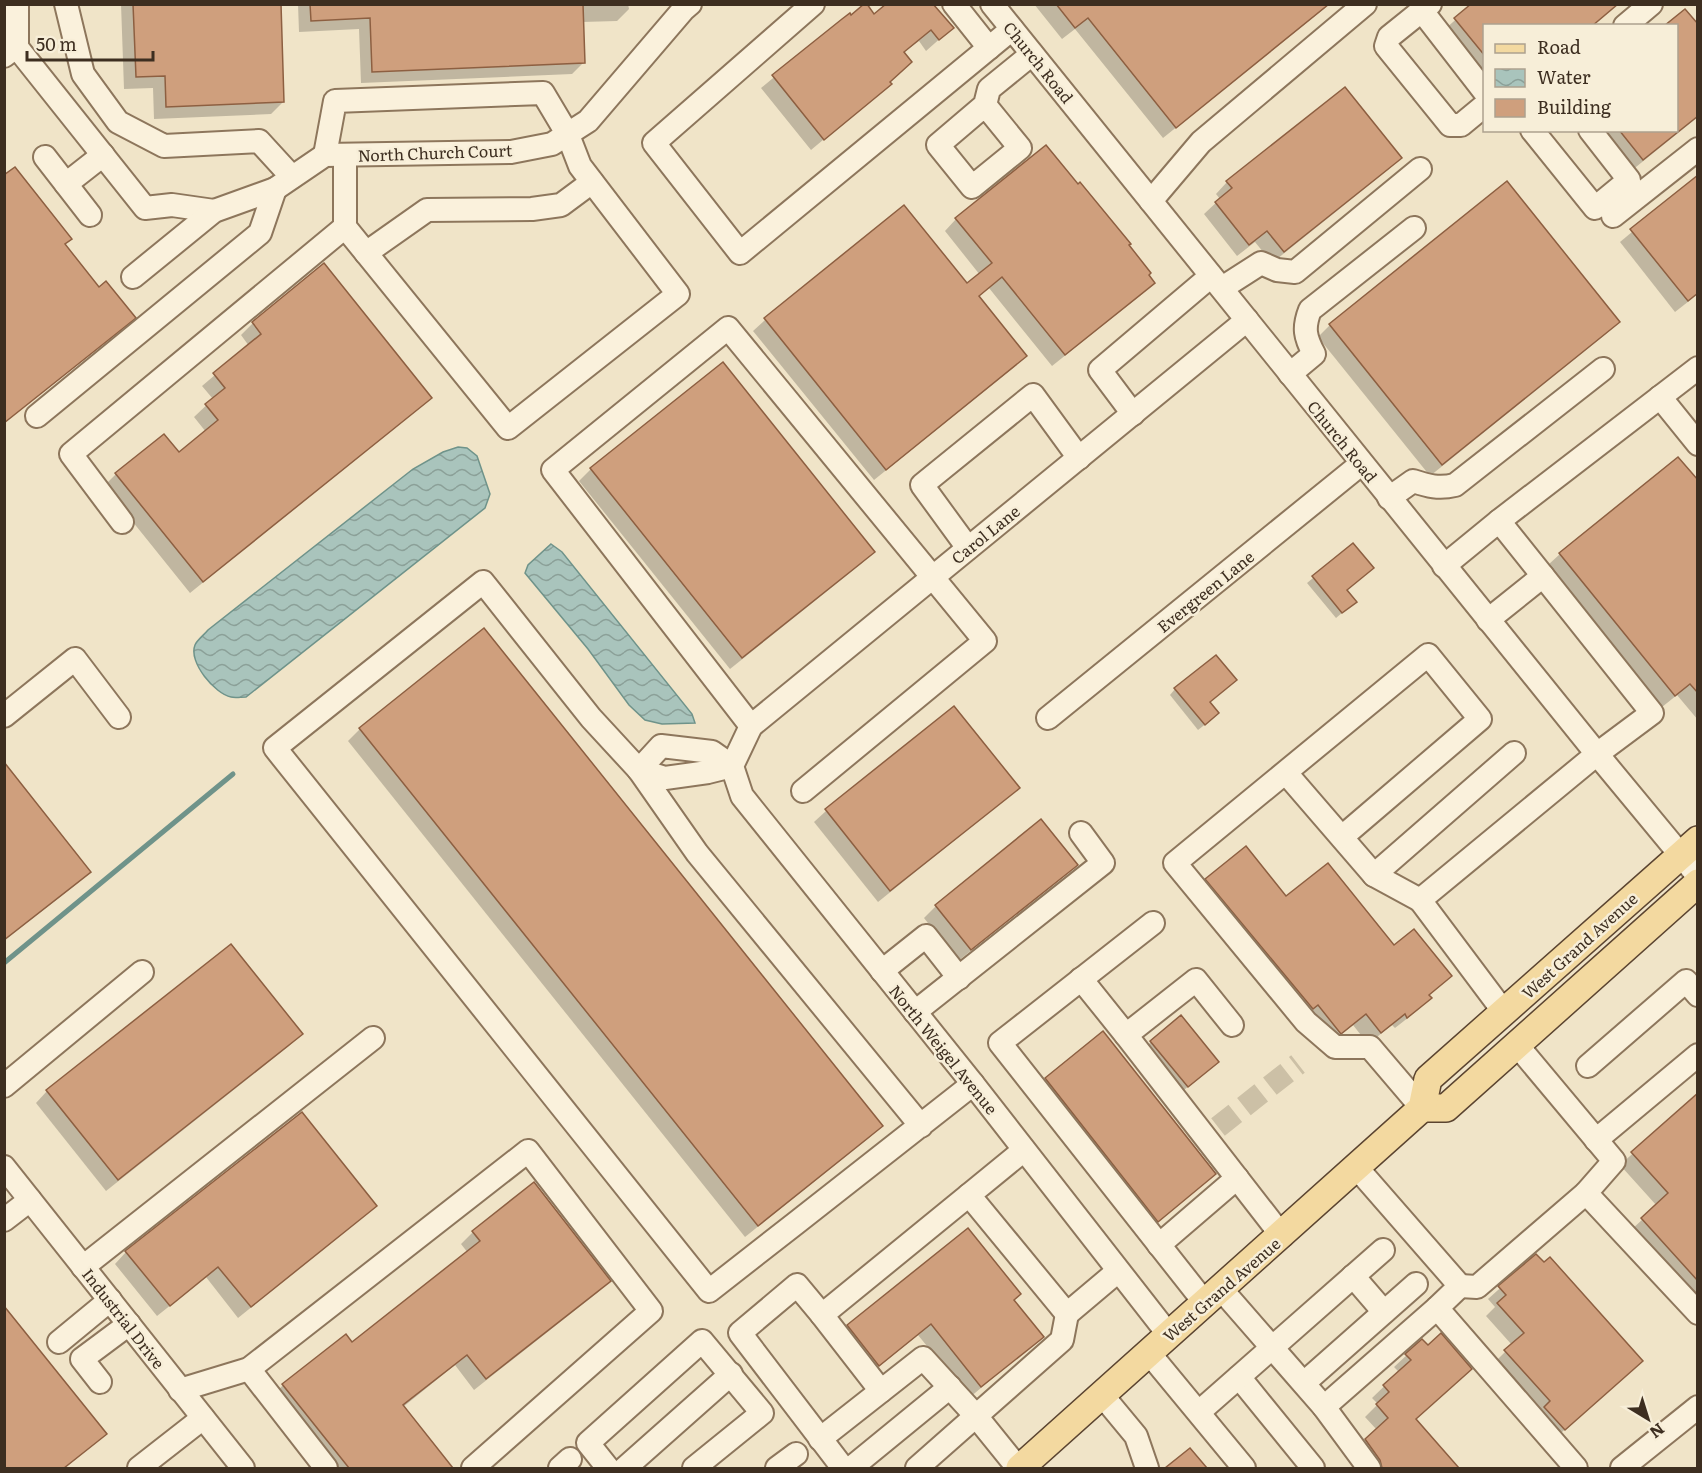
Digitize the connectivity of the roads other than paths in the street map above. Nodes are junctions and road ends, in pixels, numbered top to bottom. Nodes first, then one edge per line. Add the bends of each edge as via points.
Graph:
1 (17, 4) edge
2 (66, 4) edge
3 (813, 4) edge
4 (954, 4) edge
5 (992, 4) edge
6 (1365, 4) edge
7 (1651, 4) edge
8 (684, 6) edge
9 (1426, 8) edge
10 (1627, 24) edge
11 (1012, 29) junction
12 (9, 44) edge
13 (989, 48) junction
14 (1032, 54) junction
15 (1483, 88) edge
16 (985, 105) dead end
17 (1483, 108) edge
18 (1534, 132) edge
19 (1592, 132) edge
20 (568, 135) junction
21 (1698, 149) edge
22 (103, 155) junction
23 (335, 155) junction
24 (45, 158) dead end
25 (1420, 169) dead end
26 (592, 182) junction
27 (283, 183) junction
28 (66, 184) junction
29 (1151, 201) junction
30 (214, 211) junction
31 (90, 215) dead end
32 (1613, 216) dead end
33 (345, 227) junction
34 (1414, 228) dead end
35 (366, 253) junction
36 (134, 277) dead end
37 (1216, 282) junction
38 (1247, 320) junction
39 (1698, 368) edge
40 (1603, 369) dead end
41 (1290, 374) junction
42 (1660, 397) junction
43 (1132, 414) junction
44 (37, 416) dead end
45 (1698, 444) edge
46 (1079, 458) junction
47 (1361, 464) junction
48 (1389, 498) junction
49 (1499, 521) junction
50 (122, 522) dead end
51 (968, 548) junction
52 (1444, 566) junction
53 (1544, 576) junction
54 (933, 577) junction
55 (1488, 620) junction
56 (4, 716) edge
57 (118, 717) dead end
58 (1048, 718) dead end
59 (751, 726) junction
60 (1514, 753) dead end
61 (1597, 754) junction
62 (734, 762) junction
63 (639, 770) junction
64 (1286, 773) junction
65 (803, 790) dead end
66 (1081, 833) dead end
67 (1342, 837) junction
68 (1689, 847) edge
69 (1374, 874) junction
70 (1698, 876) edge
71 (1698, 883) edge
72 (1420, 900) junction
73 (1153, 922) dead end
74 (882, 971) junction
75 (142, 972) dead end
76 (959, 978) junction
77 (1081, 979) junction
78 (1698, 995) edge
79 (915, 1012) junction
80 (1504, 1012) junction
81 (1232, 1025) dead end
82 (1126, 1035) junction
83 (373, 1038) dead end
84 (1517, 1045) junction
85 (1698, 1054) edge
86 (1588, 1066) dead end
87 (973, 1084) junction
88 (4, 1086) edge
89 (1422, 1108) junction
90 (921, 1126) junction
91 (1596, 1140) junction
92 (1024, 1150) junction
93 (4, 1167) edge
94 (1357, 1168) junction
95 (1237, 1178) junction
96 (1586, 1193) junction
97 (969, 1195) junction
98 (30, 1200) junction
99 (4, 1220) edge
100 (1282, 1236) junction
101 (1159, 1245) junction
102 (1383, 1250) dead end
103 (83, 1267) junction
104 (1118, 1271) junction
105 (1353, 1276) junction
106 (1416, 1284) dead end
107 (1460, 1286) junction
108 (1213, 1296) junction
109 (110, 1300) junction
110 (1437, 1308) junction
111 (1384, 1312) junction
112 (1698, 1313) edge
113 (1067, 1314) junction
114 (822, 1315) junction
115 (129, 1324) junction
116 (1169, 1335) junction
117 (59, 1342) dead end
118 (1272, 1347) junction
119 (1149, 1353) junction
120 (249, 1369) junction
121 (731, 1374) junction
122 (1239, 1377) junction
123 (100, 1383) dead end
124 (1304, 1383) junction
125 (950, 1387) junction
126 (180, 1389) junction
127 (881, 1391) junction
128 (1102, 1395) junction
129 (1324, 1407) junction
130 (1698, 1407) edge
131 (1199, 1412) junction
132 (976, 1416) junction
133 (203, 1418) junction
134 (820, 1439) junction
135 (796, 1454) dead end
136 (1358, 1465) edge
137 (139, 1468) edge
138 (243, 1468) edge
139 (326, 1468) edge
140 (473, 1468) edge
141 (608, 1468) edge
142 (625, 1468) edge
143 (694, 1468) edge
144 (777, 1468) edge
145 (843, 1468) edge
146 (851, 1468) edge
147 (916, 1468) edge
148 (1019, 1468) edge
149 (1147, 1468) edge
150 (1244, 1468) edge
151 (1313, 1468) edge
152 (1576, 1468) edge
153 (1622, 1468) edge

1 - 12 street
2 - 27 street via 83,74 118,122 164,146 259,141
3 - 13 street via 654,143 740,253
4 - 13 street
5 - 11 street, Church Road
6 - 29 street via 1201,142
7 - 10 street
8 - 20 street, North Church Court via 588,121
9 - 15 street
9 - 17 street via 1389,37 1386,46 1450,125 1461,125
11 - 13 street
11 - 14 street, Church Road
12 - 22 street
14 - 16 street via 989,89
14 - 29 street, Church Road
18 - 19 street via 1595,208 1629,180
20 - 23 street, North Church Court via 552,144 511,152
20 - 23 street via 543,93 335,101
20 - 26 street via 580,166
21 - 32 street
22 - 28 street
22 - 30 street via 145,208 172,205
23 - 27 street
23 - 33 street
24 - 28 street
25 - 37 street via 1295,272 1277,270 1261,262
26 - 35 street via 561,205 427,210
26 - 35 street via 678,294 508,428
27 - 30 street
27 - 44 street via 260,233
28 - 31 street
29 - 37 street, Church Road
30 - 36 street
33 - 35 street
33 - 50 street via 71,454
34 - 41 street via 1310,310 1307,340 1314,354
37 - 38 street, Church Road
37 - 43 street via 1100,370
38 - 41 street, Church Road
38 - 43 street, Carol Lane
39 - 42 street
40 - 48 street via 1455,485 1431,487 1413,481
41 - 47 street, Church Road
42 - 45 street
42 - 49 street
43 - 46 street, Carol Lane
46 - 51 street, Carol Lane
46 - 51 street via 1033,395 922,485
47 - 48 street, Church Road
47 - 58 street, Evergreen Lane
48 - 52 street, Church Road
49 - 52 street
49 - 53 street
51 - 54 street, Carol Lane
52 - 55 street, Church Road
53 - 55 street
53 - 61 street via 1652,713
54 - 59 street, Carol Lane
54 - 59 street via 729,328 553,470
54 - 65 street via 985,641
55 - 61 street, Church Road
56 - 57 street via 75,659
59 - 62 street, Carol Lane
60 - 69 street
61 - 68 street, Church Road
61 - 72 street
62 - 63 street via 708,772 665,778
62 - 74 street, North Weigel Avenue via 742,796
63 - 90 street via 697,853
63 - 90 street via 591,718 483,582 274,748 709,1291
64 - 67 street
64 - 67 street via 1428,655 1480,719
64 - 89 street via 1175,863 1306,1022 1335,1047 1370,1047
66 - 76 street via 1103,863
67 - 69 street
68 - 70 street, Church Road
68 - 80 main road, West Grand Avenue
69 - 72 street
71 - 84 main road, West Grand Avenue
72 - 80 street
73 - 77 street
74 - 76 street via 926,936
74 - 79 street, North Weigel Avenue
75 - 88 street
76 - 79 street
77 - 82 street
77 - 101 street via 1000,1043
78 - 86 street via 1686,981
79 - 87 street, North Weigel Avenue
80 - 89 main road, West Grand Avenue via 1428,1079
81 - 82 street via 1196,980
82 - 95 street via 1211,1132
83 - 103 street
84 - 89 main road, West Grand Avenue via 1446,1108
84 - 91 street
85 - 91 street
87 - 90 street
87 - 92 street, North Weigel Avenue
89 - 94 main road, West Grand Avenue
91 - 96 street via 1614,1161
92 - 97 street
92 - 104 street, North Weigel Avenue
93 - 98 street, Industrial Drive
94 - 100 main road, West Grand Avenue
94 - 107 street
95 - 100 street
95 - 101 street
96 - 107 street via 1477,1287
96 - 112 street
97 - 113 street
97 - 114 street
98 - 99 street
98 - 103 street, Industrial Drive
100 - 108 main road, West Grand Avenue
101 - 108 street
102 - 105 street
103 - 109 street, Industrial Drive
104 - 113 street
104 - 116 street, North Weigel Avenue
105 - 111 street
105 - 118 street
106 - 111 street
107 - 110 street
108 - 116 main road, West Grand Avenue
108 - 118 street
109 - 115 street, Industrial Drive
109 - 117 street
110 - 129 street
110 - 152 street
111 - 124 street
113 - 132 street via 1062,1340
114 - 127 street
114 - 134 street via 797,1285 740,1333
115 - 123 street via 82,1359
115 - 126 street, Industrial Drive
116 - 119 main road, West Grand Avenue
118 - 122 street
118 - 124 street
119 - 128 main road, West Grand Avenue
119 - 131 street
120 - 126 street
120 - 139 street
120 - 140 street via 528,1151 651,1311
121 - 141 street via 702,1341 588,1443
121 - 142 street
121 - 143 street via 762,1413
122 - 131 street
122 - 151 street
124 - 129 street
125 - 127 street via 923,1358
125 - 132 street
125 - 146 street
126 - 133 street, Industrial Drive
127 - 134 street
128 - 148 main road, West Grand Avenue
128 - 149 street via 1136,1436
129 - 136 street
130 - 153 street
131 - 150 street
132 - 147 street
132 - 148 street
133 - 137 street
133 - 138 street, Industrial Drive
134 - 145 street
135 - 144 street

